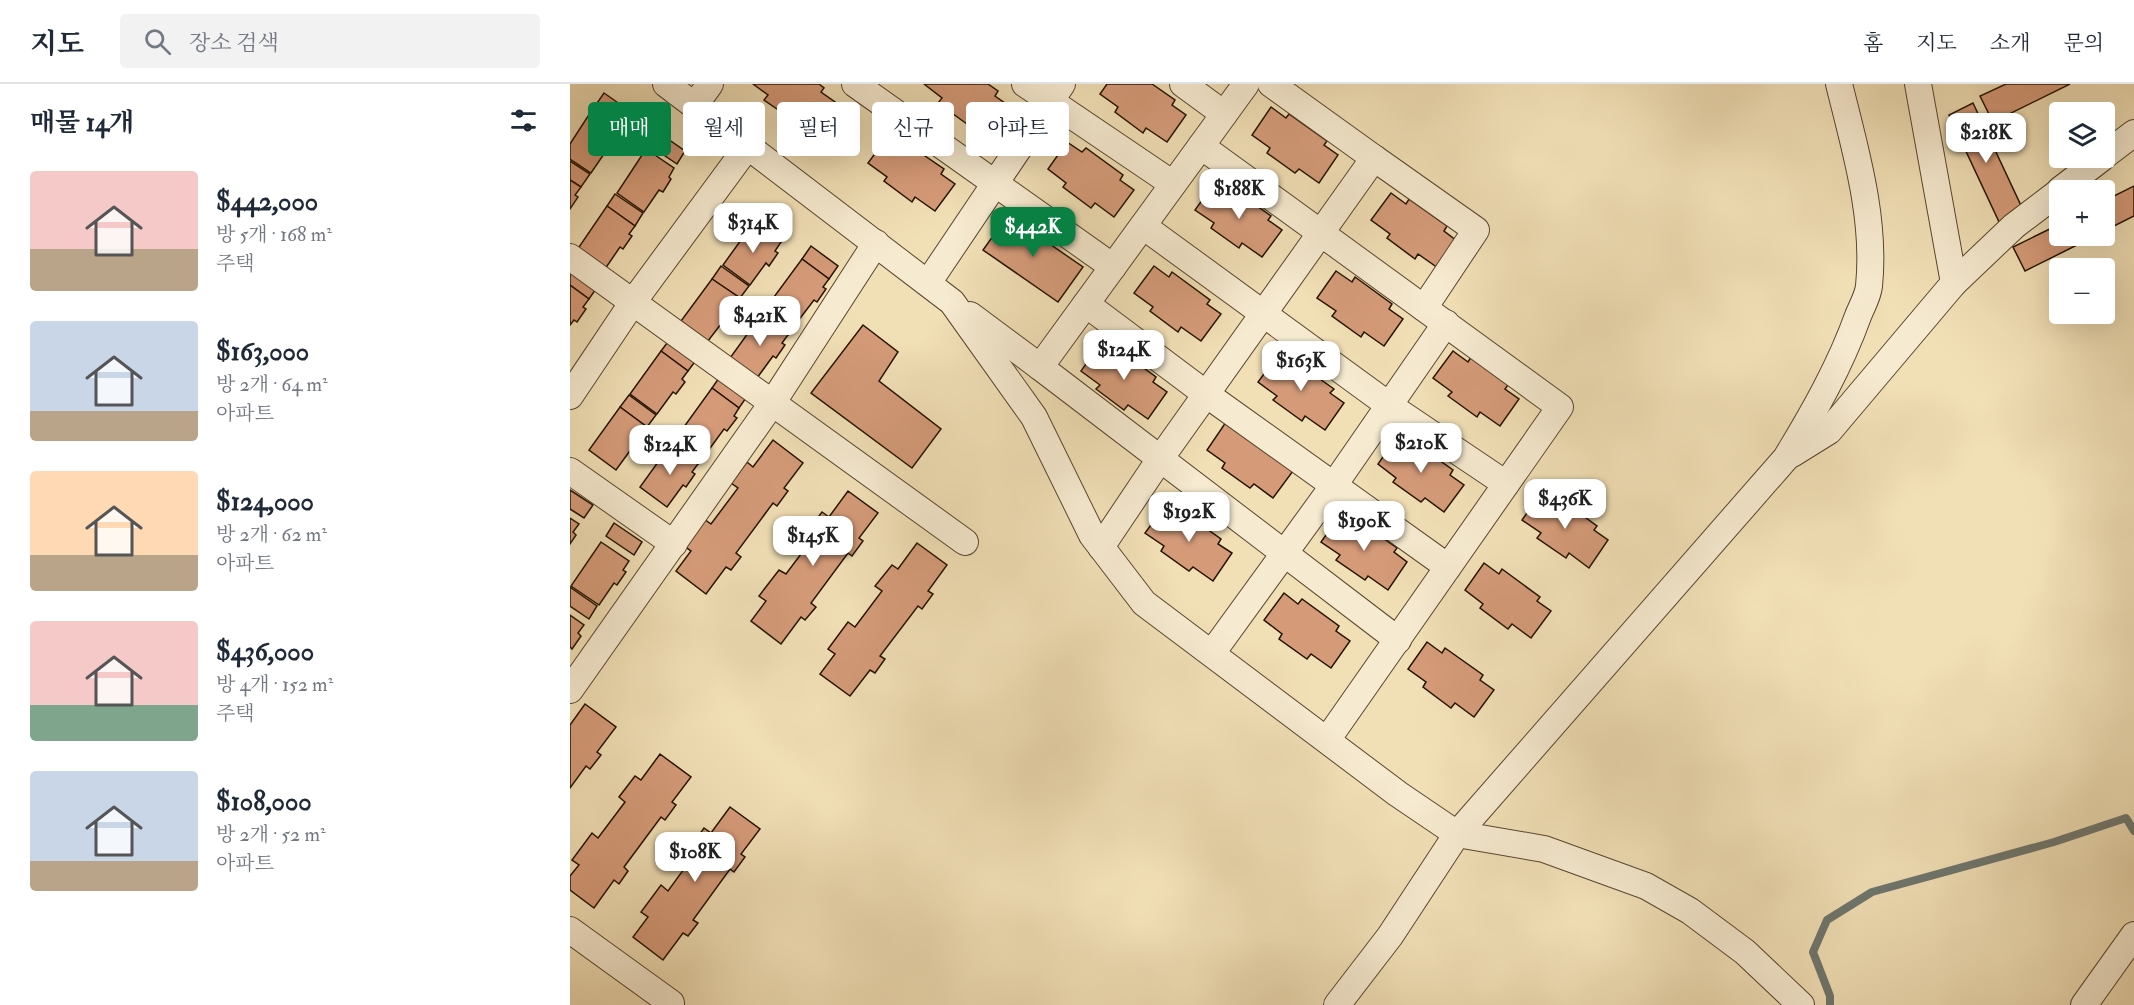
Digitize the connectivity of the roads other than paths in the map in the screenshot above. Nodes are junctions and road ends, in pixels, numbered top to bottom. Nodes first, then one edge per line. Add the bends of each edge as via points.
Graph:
1 (666, 84) edge
2 (710, 84) edge
3 (855, 84) edge
4 (1024, 84) edge
5 (1184, 84) edge
6 (1246, 84) edge
7 (1271, 84) edge
8 (1839, 84) edge
9 (1918, 84) edge
10 (1056, 93) edge
11 (691, 102) edge
12 (697, 102) edge
13 (1224, 114) junction
14 (2134, 133) edge
15 (1201, 146) junction
16 (2115, 148) edge
17 (741, 156) edge
18 (761, 156) edge
19 (1374, 158) junction
20 (2089, 168) edge
21 (2074, 180) edge
22 (996, 182) junction
23 (1173, 184) junction
24 (2049, 199) edge
25 (1143, 226) junction
26 (1322, 234) junction
27 (876, 243) junction
28 (570, 257) edge
29 (1113, 267) junction
30 (928, 283) junction
31 (1954, 283) junction
32 (633, 302) junction
33 (952, 302) junction
34 (1086, 304) junction
35 (1424, 308) junction
36 (1265, 313) junction
37 (1446, 324) junction
38 (1040, 368) junction
39 (1206, 394) junction
40 (570, 396) edge
41 (773, 402) junction
42 (1390, 406) junction
43 (1786, 458) junction
44 (1160, 459) junction
45 (570, 471) edge
46 (1506, 484) junction
47 (1334, 485) junction
48 (965, 542) dead end
49 (674, 544) junction
50 (1101, 547) junction
51 (1284, 553) junction
52 (1448, 567) junction
53 (1398, 640) junction
54 (1212, 653) junction
55 (570, 690) edge
56 (1327, 740) junction
57 (1457, 834) junction
58 (570, 930) edge
59 (2134, 935) edge
60 (672, 1004) dead end
61 (1338, 1005) edge
62 (1801, 1005) edge
63 (2084, 1005) edge

1 - 11 street
2 - 12 street
3 - 22 street
4 - 10 street
5 - 13 street
6 - 13 street
7 - 19 street
8 - 43 street via 1867,215 1869,288 1838,364
9 - 31 street
10 - 22 street
10 - 23 street
13 - 15 street
14 - 16 street
15 - 23 street
15 - 26 street
17 - 32 street
18 - 27 street
19 - 26 street
19 - 35 street via 1476,230
20 - 21 street
22 - 29 street
22 - 30 street
23 - 25 street
24 - 31 street via 2014,226
25 - 29 street
25 - 36 street
26 - 35 street
26 - 36 street
27 - 30 street
27 - 41 street
28 - 32 street
29 - 34 street
30 - 33 street
31 - 43 street via 1829,431
32 - 40 street
32 - 41 street
33 - 38 street
33 - 50 street via 1034,417
34 - 38 street
34 - 39 street
35 - 37 street
36 - 39 street
36 - 42 street
37 - 42 street
37 - 46 street via 1560,407
38 - 44 street
39 - 44 street
39 - 47 street
41 - 48 street
41 - 49 street
42 - 46 street
42 - 47 street
43 - 57 street
44 - 50 street
44 - 51 street
45 - 49 street
46 - 52 street
47 - 51 street
47 - 52 street
49 - 55 street
50 - 54 street via 1144,603
51 - 53 street
51 - 54 street
52 - 53 street
53 - 56 street
54 - 56 street
56 - 57 street
57 - 61 street via 1390,936
57 - 62 street via 1544,849 1646,886 1690,911 1745,952
58 - 60 street
59 - 63 street

